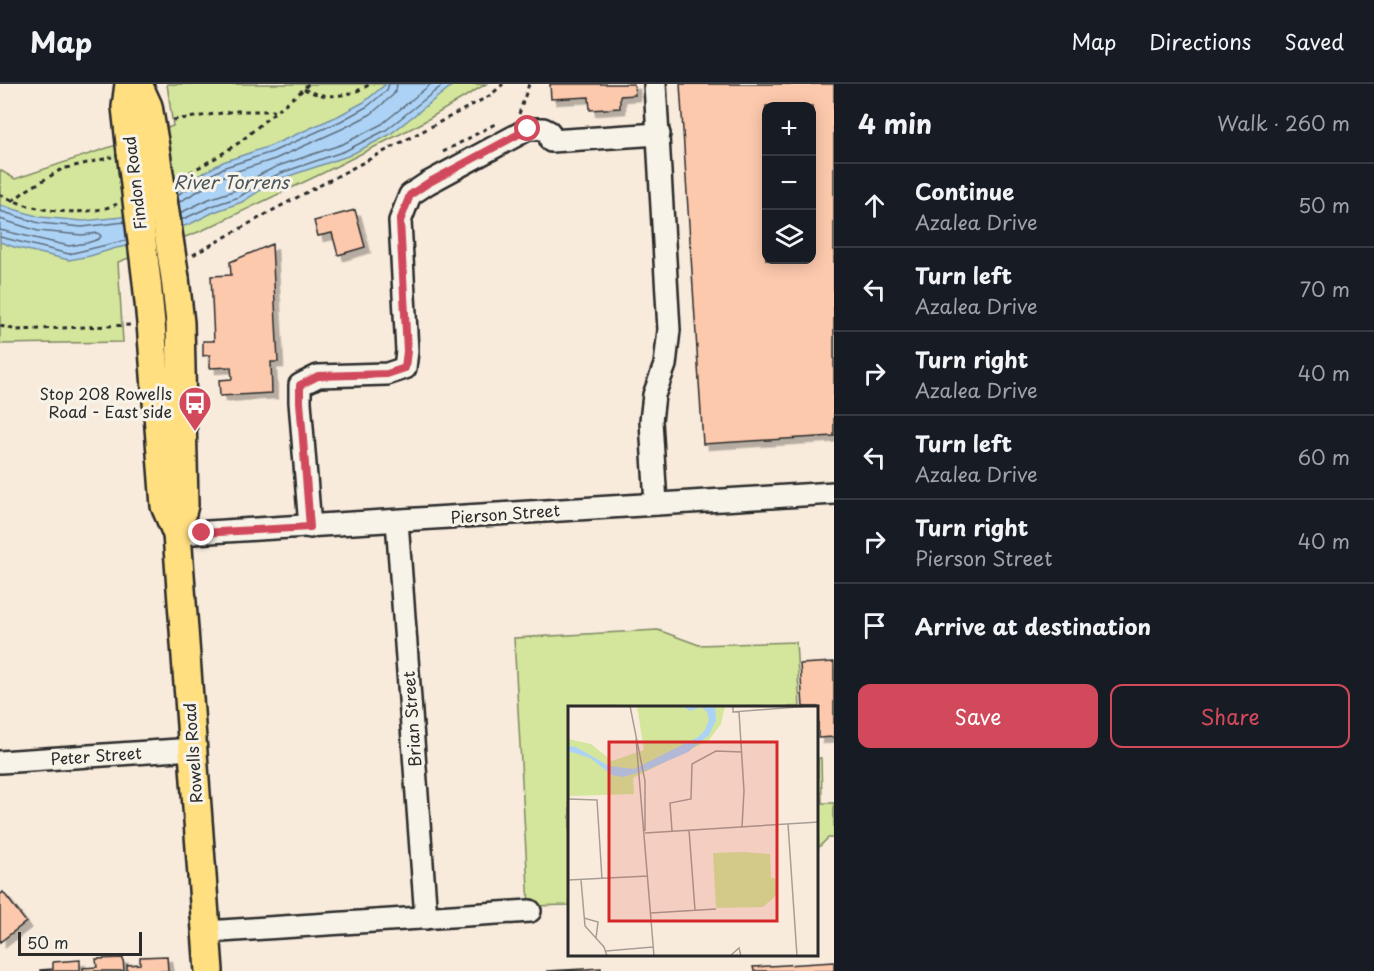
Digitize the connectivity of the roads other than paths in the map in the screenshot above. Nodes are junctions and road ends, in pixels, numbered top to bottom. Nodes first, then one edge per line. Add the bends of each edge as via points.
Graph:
1 (129, 84) edge
2 (138, 84) edge
3 (656, 84) edge
4 (659, 134) junction
5 (146, 141) junction
6 (176, 278) joint
7 (147, 282) joint
8 (834, 493) edge
9 (656, 504) junction
10 (397, 521) junction
11 (310, 527) junction
12 (177, 534) junction
13 (193, 749) junction
14 (0, 762) edge
15 (530, 911) dead end
16 (426, 918) junction
17 (206, 932) junction
18 (209, 971) edge

1 - 5 main road, Findon Road via 126,107
2 - 5 main road, Findon Road via 148,106
3 - 4 street
4 - 9 street via 669,330 651,421
4 - 11 street via 551,141 549,132 528,129 410,195 400,221 405,368 387,374 318,376 300,385
5 - 6 main road, Findon Road, bridge
5 - 7 main road, Findon Road, bridge
6 - 12 main road, Rowells Road via 184,505
7 - 12 main road, Rowells Road via 165,506
8 - 9 street, Pierson Street
9 - 10 street, Pierson Street
10 - 11 street, Pierson Street
10 - 16 street, Brian Street
11 - 12 street, Pierson Street
12 - 13 main road, Rowells Road
13 - 14 street, Peter Street
13 - 17 main road, Rowells Road
15 - 16 street
16 - 17 street
17 - 18 main road, Rowells Road

